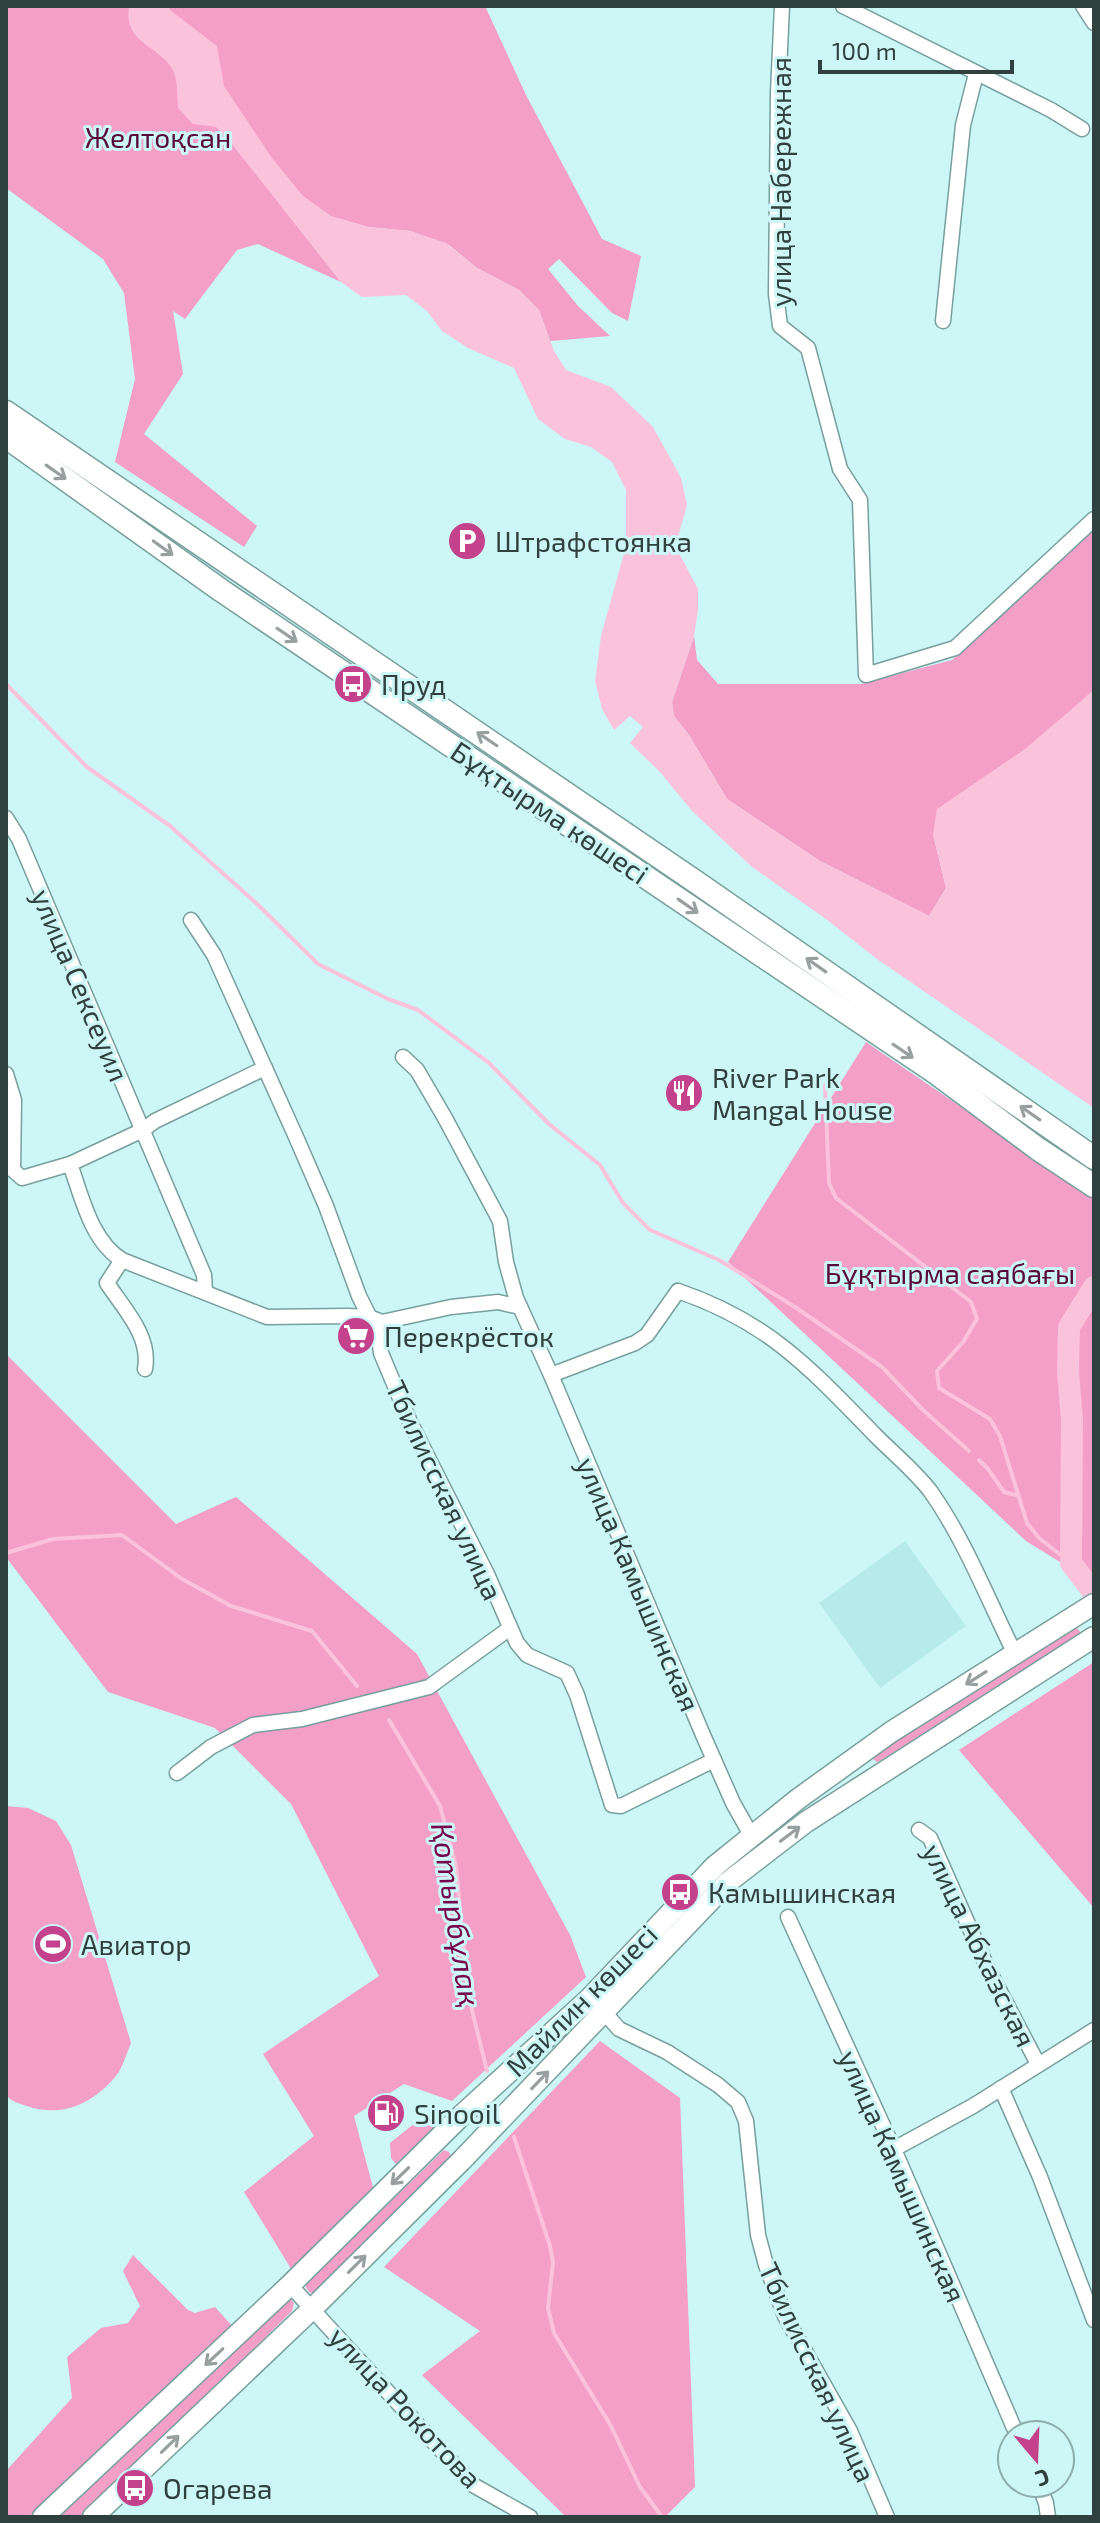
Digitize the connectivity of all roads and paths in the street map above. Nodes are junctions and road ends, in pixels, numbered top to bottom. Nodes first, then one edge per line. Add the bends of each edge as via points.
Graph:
1 (782, 6) edge
2 (843, 6) edge
3 (1083, 6) edge
4 (1094, 23) edge
5 (976, 74) junction
6 (1082, 129) dead end
7 (943, 321) dead end
8 (6, 412) edge
9 (6, 437) edge
10 (1094, 519) edge
11 (238, 569) junction
12 (222, 591) junction
13 (6, 818) edge
14 (12, 843) edge
15 (191, 920) dead end
16 (403, 1057) dead end
17 (265, 1068) junction
18 (6, 1074) edge
19 (143, 1130) junction
20 (1094, 1158) edge
21 (70, 1164) junction
22 (1094, 1186) edge
23 (122, 1260) junction
24 (205, 1291) junction
25 (520, 1307) junction
26 (369, 1317) junction
27 (145, 1369) dead end
28 (551, 1375) junction
29 (1094, 1604) edge
30 (510, 1628) junction
31 (1086, 1642) edge
32 (1015, 1654) junction
33 (714, 1760) junction
34 (177, 1773) dead end
35 (919, 1830) dead end
36 (751, 1835) junction
37 (788, 1917) dead end
38 (604, 2012) junction
39 (1094, 2030) edge
40 (1038, 2064) junction
41 (1001, 2088) junction
42 (435, 2142) junction
43 (894, 2149) junction
44 (462, 2160) junction
45 (290, 2285) junction
46 (313, 2308) junction
47 (1094, 2320) edge
48 (1010, 2419) edge
49 (43, 2517) edge
50 (93, 2517) edge
51 (530, 2517) edge
52 (887, 2517) edge

1 - 10 street, улица Набережная via 776,263 780,326 808,348 840,469 860,500 866,675 955,648
2 - 5 street
3 - 4 street
5 - 6 street
5 - 7 street via 963,125
8 - 11 main road, Бұқтырма көшесі
9 -> 12 main road, Бұқтырма көшесі
11 - 12 main road
20 -> 11 main road, Бұқтырма көшесі
12 -> 22 main road, Бұқтырма көшесі
13 - 14 street, улица Сексеуил
14 - 19 street, улица Сексеуил
15 - 17 street, Тбилисская улица via 214,955
16 - 25 street, улица Камышинская via 417,1070 500,1221
17 - 19 street
17 - 26 street, Тбилисская улица
18 - 21 street via 14,1100 13,1170 22,1178
19 - 21 street
19 - 24 street, улица Сексеуил via 204,1275
21 - 23 street via 96,1232 108,1251
23 - 24 street
23 - 27 street via 107,1283 138,1328 147,1355
24 - 26 street via 267,1317
25 - 26 street via 498,1302 382,1322
25 - 28 street, улица Камышинская
26 - 30 street, Тбилисская улица via 410,1422
28 - 32 street via 635,1343 647,1335 678,1291 742,1317 819,1378 930,1491 966,1551
28 - 33 street, улица Камышинская
29 - 32 main road, Майлин көшесі
30 - 33 street, Тбилисская улица via 527,1655 567,1673 612,1805 621,1806
30 - 34 street via 429,1687 302,1719 253,1725
38 -> 31 main road, Майлин көшесі via 752,1863 870,1780
32 -> 36 main road, Майлин көшесі via 891,1732
33 - 36 street, улица Камышинская
35 - 40 street, улица Абхазская via 930,1838 987,1967
36 - 42 main road, Майлин көшесі via 590,1998
37 - 43 street, улица Камышинская
44 -> 38 main road, Майлин көшесі
38 - 52 street, Тбилисская улица via 619,2029 667,2052 738,2102 746,2121 766,2265 785,2316 850,2431
39 - 40 street
40 - 41 street
41 - 43 street
41 - 47 street, улица Абхазская
42 - 44 main road via 456,2144
42 -> 45 main road, Майлин көшесі
43 - 48 street, улица Камышинская
46 -> 44 main road, Майлин көшесі
45 - 46 street, улица Рокотова
45 -> 49 main road, Майлин көшесі
50 -> 46 main road, Майлин көшесі
46 - 51 street, улица Рокотова via 473,2485

